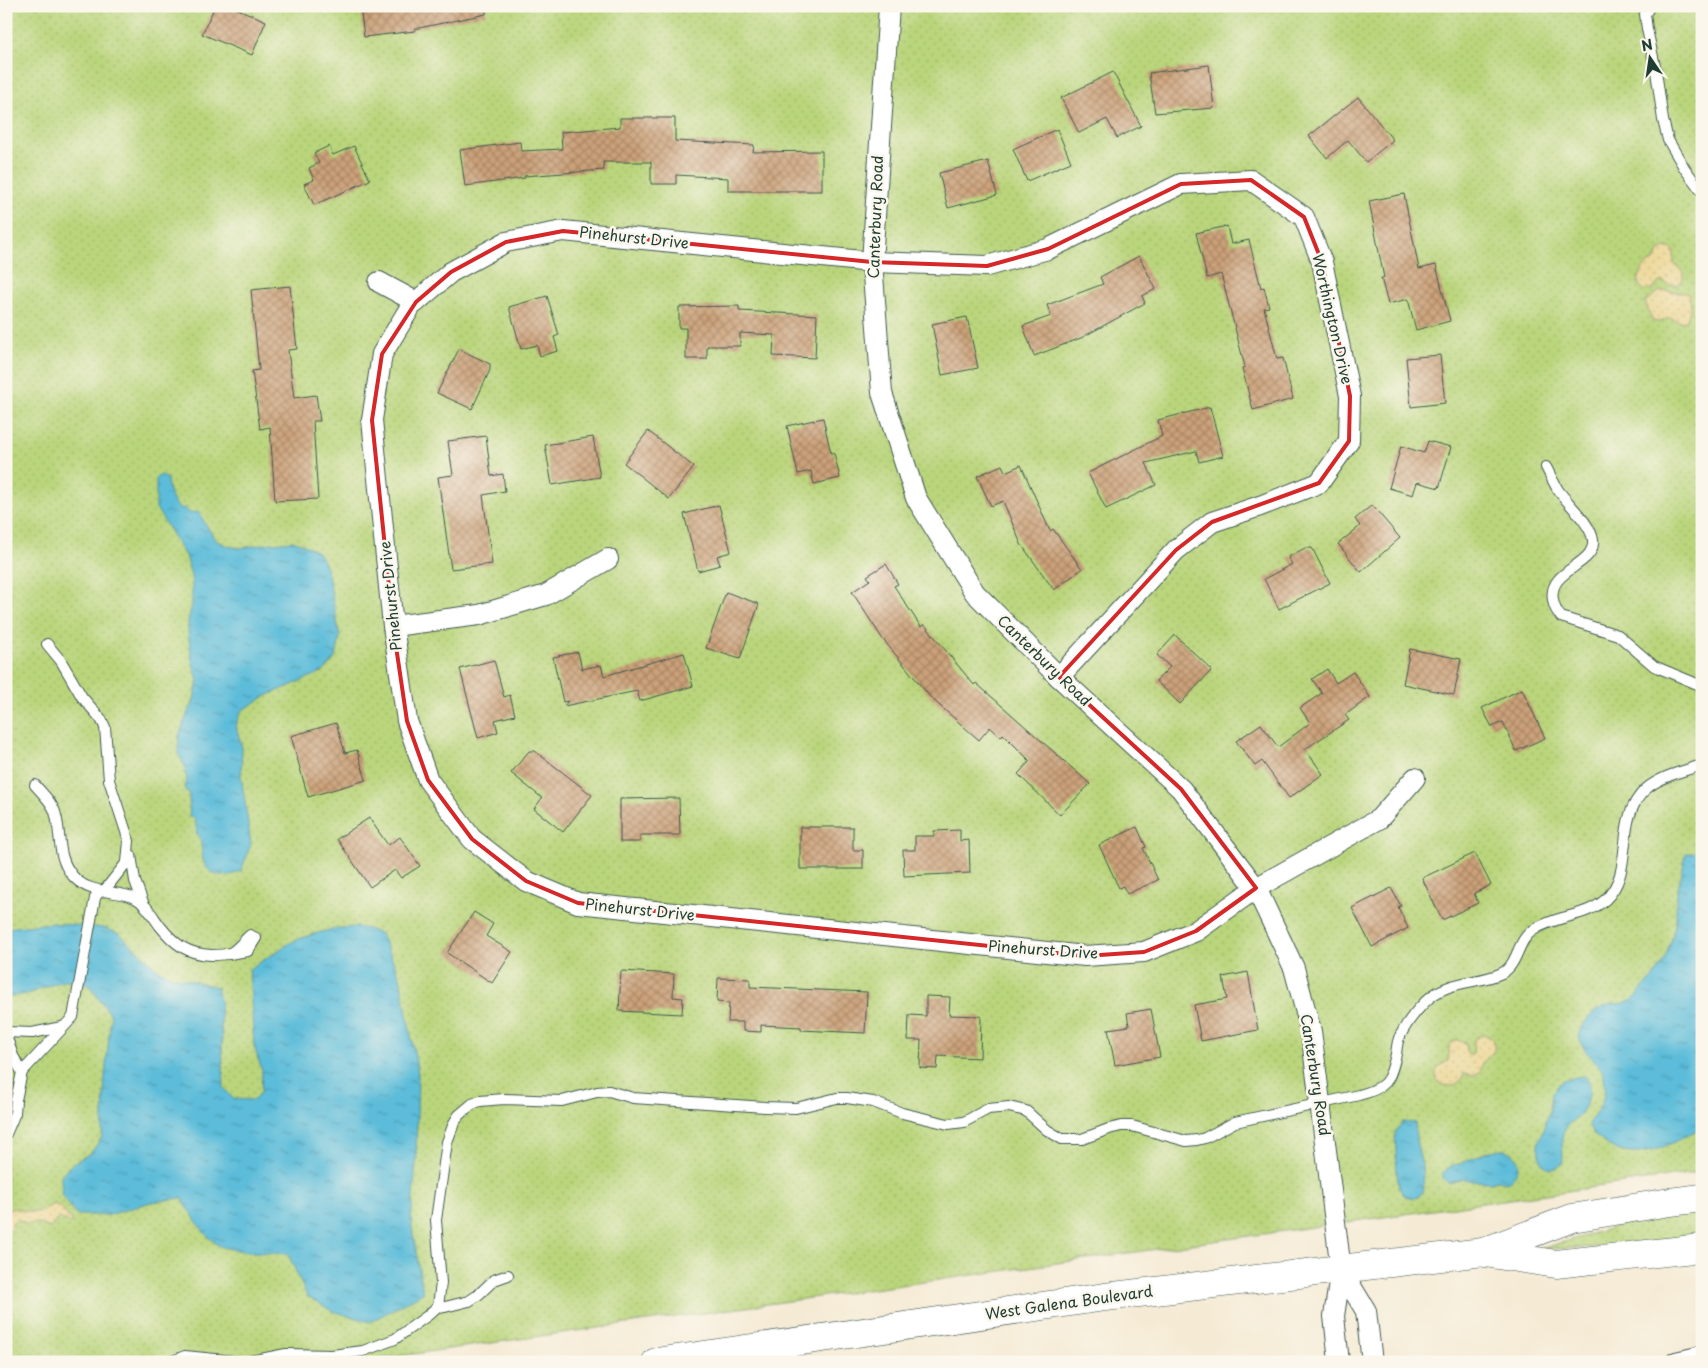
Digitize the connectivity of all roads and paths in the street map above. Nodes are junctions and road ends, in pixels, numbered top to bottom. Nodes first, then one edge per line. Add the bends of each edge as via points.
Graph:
1 (888, 6) edge
2 (1650, 6) edge
3 (1702, 192) edge
4 (872, 262) junction
5 (379, 282) dead end
6 (416, 302) junction
7 (1546, 466) dead end
8 (608, 559) dead end
9 (393, 626) junction
10 (47, 644) dead end
11 (1059, 677) junction
12 (1702, 686) edge
13 (1702, 764) edge
14 (1415, 778) dead end
15 (35, 785) dead end
16 (129, 841) junction
17 (1256, 888) junction
18 (104, 891) junction
19 (144, 905) junction
20 (229, 954) dead end
21 (63, 1027) junction
22 (6, 1033) edge
23 (22, 1072) junction
24 (1320, 1104) junction
25 (6, 1134) edge
26 (1702, 1198) edge
27 (1702, 1248) edge
28 (1483, 1252) junction
29 (1342, 1270) junction
30 (508, 1275) dead end
31 (438, 1306) junction
32 (1702, 1356) edge
33 (170, 1362) edge
34 (656, 1362) edge
35 (1339, 1362) edge
36 (1372, 1362) edge
37 (1676, 1362) edge

1 - 4 street, Canterbury Road
2 - 3 lane via 1646,14 1647,29 1668,140
4 - 6 street, Pinehurst Drive via 563,231 506,242 451,272
4 - 11 street, Canterbury Road via 882,393 916,498 975,593
4 - 11 street, Worthington Drive via 987,266 1048,249 1180,184 1251,180 1304,217 1322,262 1350,396 1349,441 1319,482 1212,522 1176,550
5 - 6 street
6 - 9 street, Pinehurst Drive via 382,354 372,420
7 - 12 lane via 1558,490 1589,529 1593,539 1593,548 1588,555 1566,572 1553,588 1556,612 1618,635 1654,666
8 - 9 street via 546,595 479,615
9 - 17 street, Pinehurst Drive via 407,721 428,780 472,839 526,881 578,903 1086,956 1144,952 1196,930
10 - 16 lane via 105,727 109,780
11 - 17 street, Canterbury Road via 1181,789
13 - 24 lane via 1647,788 1634,804 1629,813 1621,874 1606,899 1584,913 1553,921 1532,931 1524,938 1513,963 1504,972 1458,983 1430,997 1399,1037 1385,1085
14 - 17 street, Pinehurst Drive via 1379,819
15 - 18 lane via 55,810 65,865 90,889
16 - 18 lane via 127,862
16 - 19 lane via 135,881
17 - 24 street, Canterbury Road via 1294,968 1311,1031
18 - 19 lane via 137,899
18 - 21 lane via 98,893 92,907 73,1017
19 - 20 lane via 172,940 190,952
21 - 22 lane via 32,1033
21 - 23 lane
22 - 23 lane
23 - 25 lane via 16,1113
24 - 29 street, Canterbury Road
24 - 31 lane via 1235,1122 1204,1138 1186,1141 1132,1126 1109,1129 1082,1139 1062,1139 1026,1111 1009,1107 988,1109 964,1122 948,1124 873,1102 847,1098 796,1108 633,1098 610,1091 562,1101 480,1101 459,1115 447,1142 436,1220 441,1283
26 - 28 main road, West Galena Boulevard via 1572,1218
27 - 28 main road, West Galena Boulevard via 1556,1264
28 - 29 main road, West Galena Boulevard
29 - 34 main road, West Galena Boulevard via 1105,1297
29 - 35 street via 1334,1316
29 - 36 street via 1366,1311
30 - 31 lane via 494,1280 469,1301
31 - 33 lane via 395,1338 363,1351 332,1355 286,1354 244,1362 185,1356
32 - 37 street

